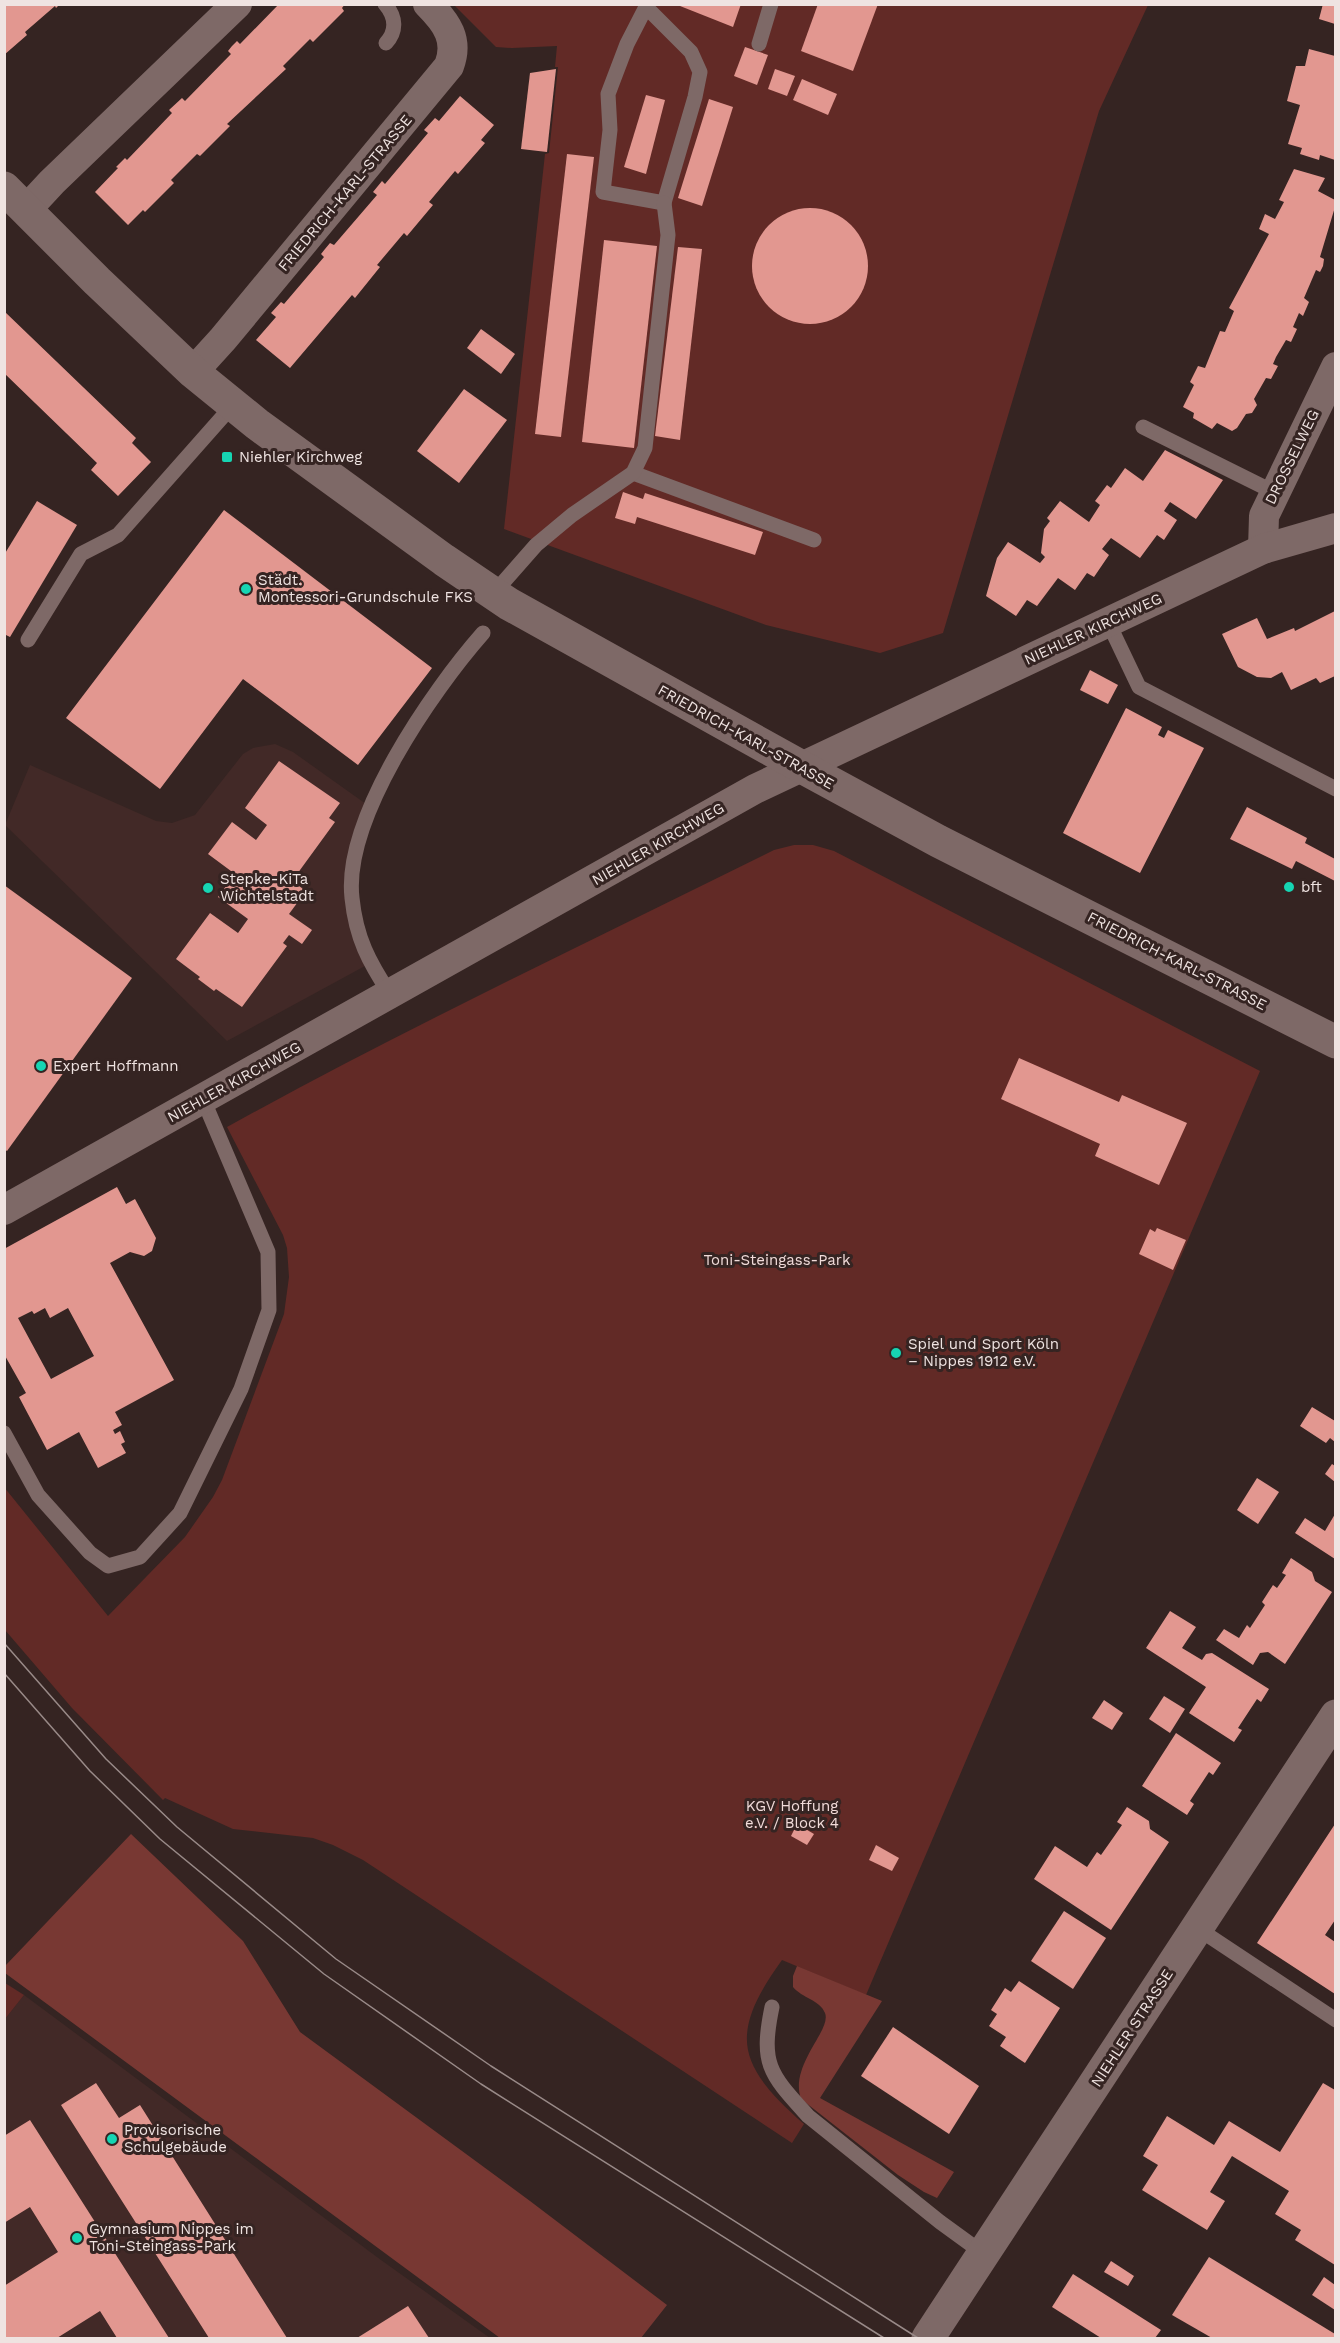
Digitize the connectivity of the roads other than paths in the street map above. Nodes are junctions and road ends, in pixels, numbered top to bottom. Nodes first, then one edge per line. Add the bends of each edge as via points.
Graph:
1 (237, 4) edge
2 (385, 4) edge
3 (428, 4) edge
4 (771, 4) edge
5 (646, 6) edge
6 (387, 43) dead end
7 (759, 44) dead end
8 (15, 199) edge
9 (664, 203) junction
10 (1335, 367) edge
11 (193, 372) junction
12 (233, 405) junction
13 (1143, 427) dead end
14 (633, 473) junction
15 (1274, 492) junction
16 (1335, 528) edge
17 (814, 540) dead end
18 (1263, 549) junction
19 (493, 594) junction
20 (1108, 622) junction
21 (483, 633) dead end
22 (28, 640) dead end
23 (800, 766) junction
24 (1335, 789) edge
25 (390, 994) junction
26 (1335, 1042) edge
27 (203, 1099) junction
28 (8, 1205) edge
29 (4, 1433) edge
30 (1335, 1717) edge
31 (1197, 1928) junction
32 (772, 2007) dead end
33 (1335, 2020) edge
34 (984, 2254) junction
35 (928, 2338) edge

1 - 8 street, FRIEDRICH-KARL-STRASSE via 52,182
2 - 6 lane via 393,15 394,27
3 - 11 street, FRIEDRICH-KARL-STRASSE via 450,31 453,49 449,66
4 - 7 lane
5 - 9 lane via 691,52 700,72
5 - 9 lane via 608,94 610,130 603,192
8 - 11 main road, FRIEDRICH-KARL-STRASSE
9 - 14 lane via 668,235 645,448
10 - 15 street, DROSSELWEG
11 - 12 main road, FRIEDRICH-KARL-STRASSE
12 - 19 main road, FRIEDRICH-KARL-STRASSE
12 - 22 lane via 118,535 81,554
13 - 15 lane
14 - 17 lane
14 - 19 lane via 536,545
15 - 18 street, DROSSELWEG via 1264,516
16 - 18 street, NIEHLER KIRCHWEG
18 - 20 street, NIEHLER KIRCHWEG
19 - 23 main road, FRIEDRICH-KARL-STRASSE
20 - 23 street, NIEHLER KIRCHWEG
20 - 24 lane via 1139,687
21 - 25 lane via 411,731 360,832 352,896 357,928 367,958
23 - 25 street, NIEHLER KIRCHWEG
23 - 26 main road, FRIEDRICH-KARL-STRASSE via 938,841
25 - 27 street, NIEHLER KIRCHWEG
27 - 28 street, NIEHLER KIRCHWEG
27 - 29 lane via 268,1252 270,1310 241,1389 180,1513 140,1557 108,1566 90,1553 38,1495
30 - 31 main road, NIEHLER STRASSE
31 - 33 lane
31 - 34 main road, NIEHLER STRASSE
32 - 34 lane via 768,2062 789,2096 808,2116
34 - 35 main road, NIEHLER STRASSE

